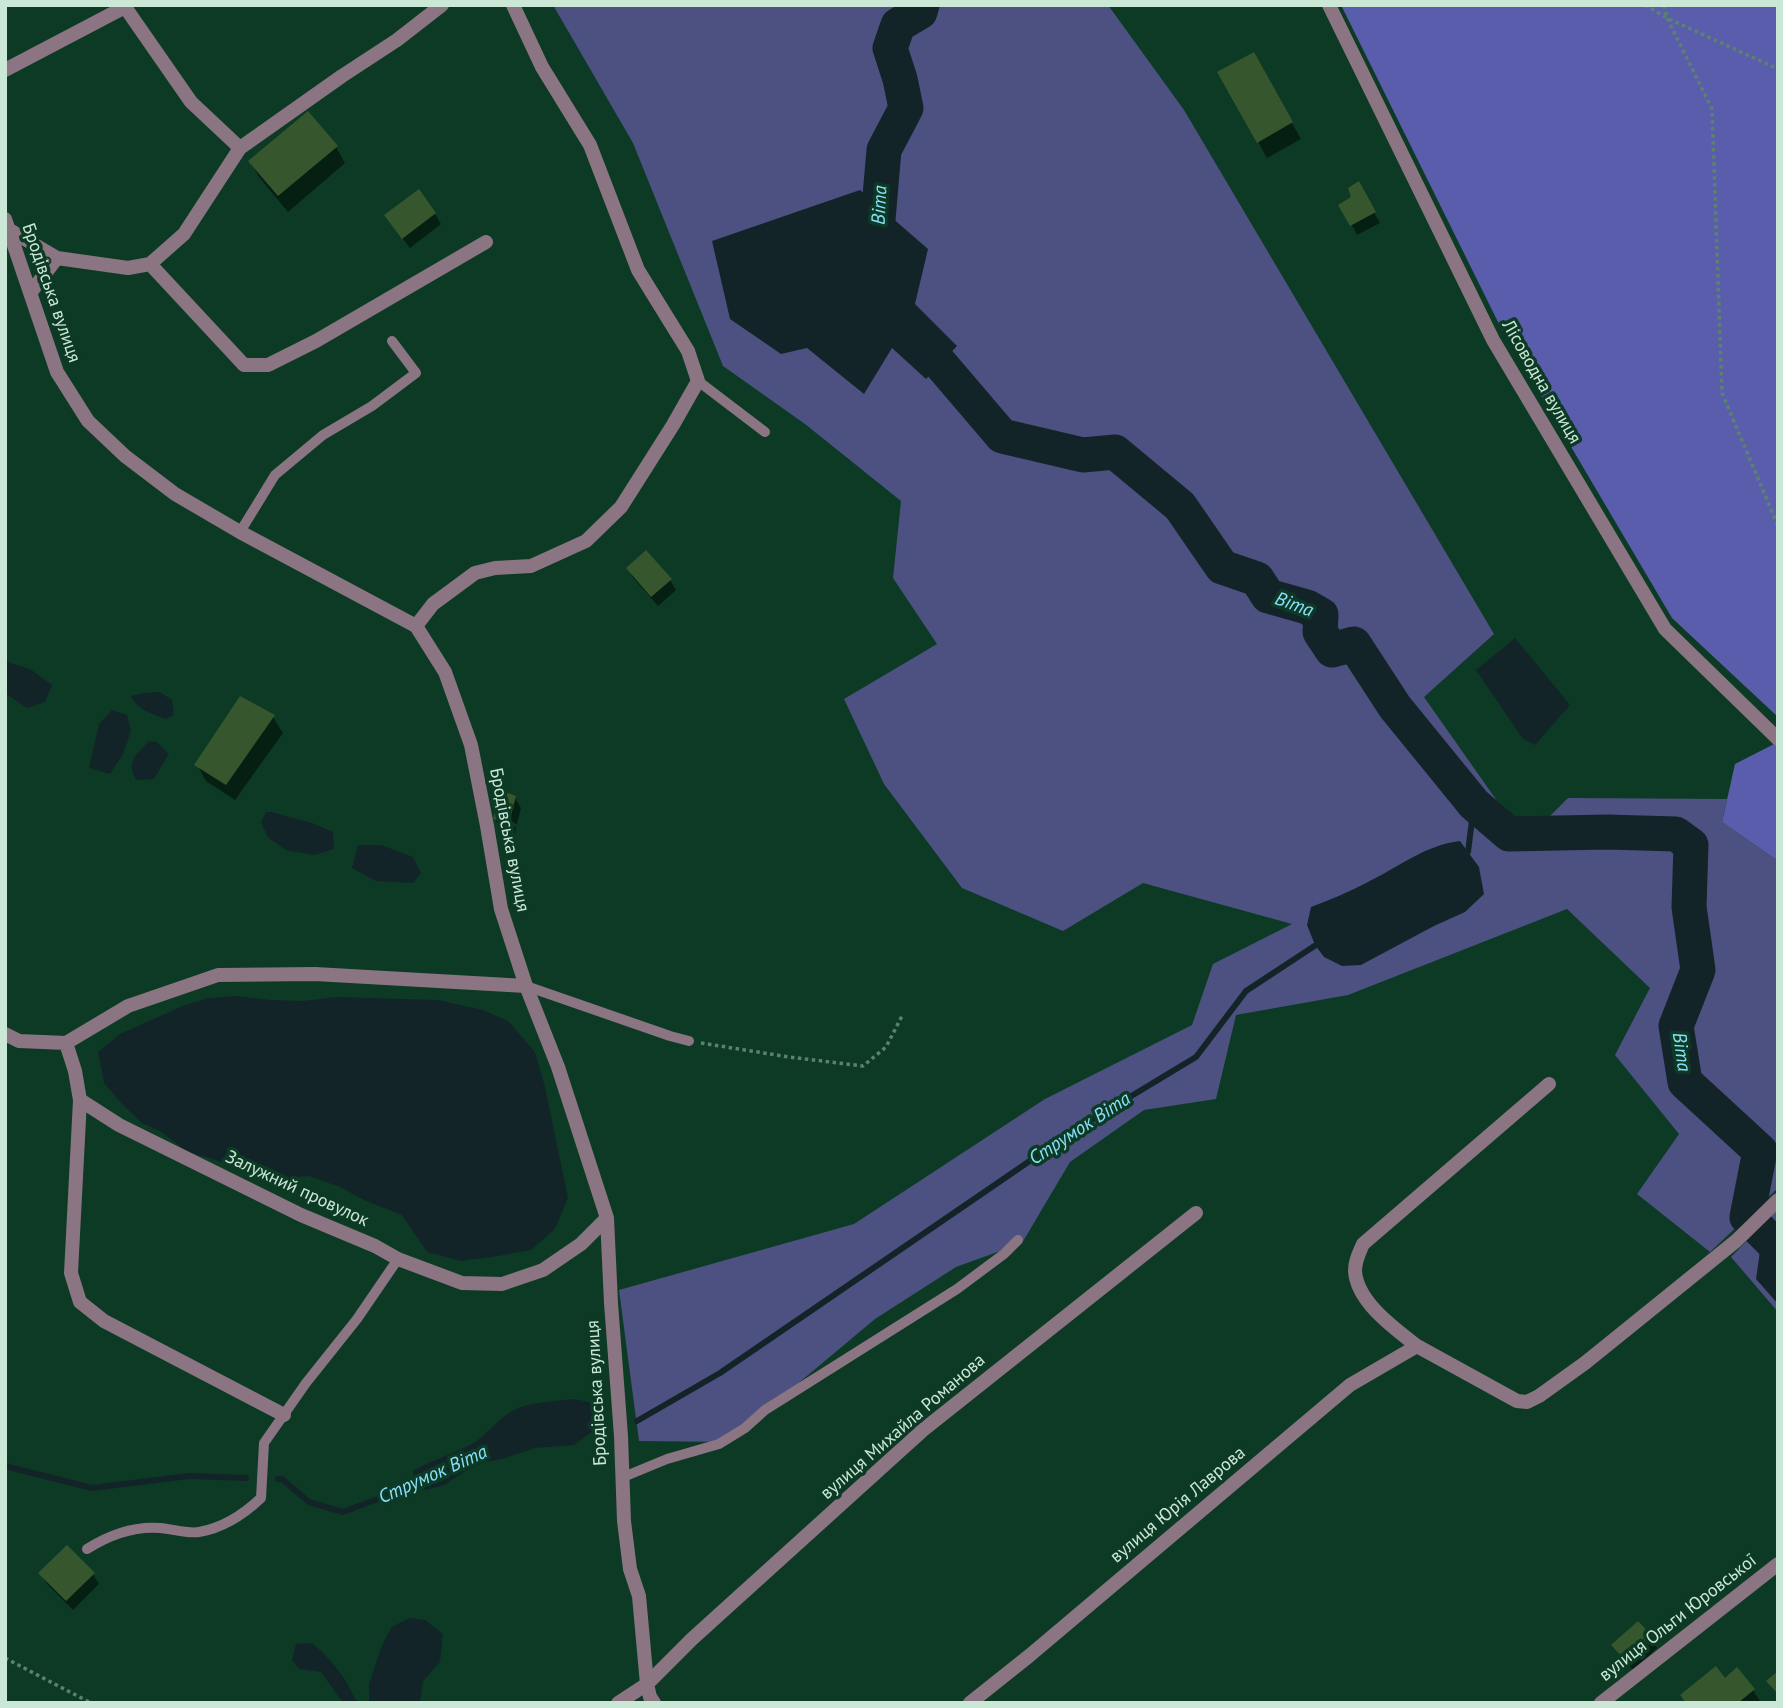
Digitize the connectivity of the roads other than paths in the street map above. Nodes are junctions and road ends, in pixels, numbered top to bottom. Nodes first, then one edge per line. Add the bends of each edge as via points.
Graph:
1 (442, 5) edge
2 (513, 5) edge
3 (1329, 5) edge
4 (126, 6) edge
5 (5, 70) edge
6 (240, 148) junction
7 (6, 224) edge
8 (486, 242) dead end
9 (57, 258) junction
10 (150, 264) junction
11 (31, 292) junction
12 (392, 341) dead end
13 (698, 381) junction
14 (765, 432) dead end
15 (240, 532) junction
16 (416, 626) junction
17 (1778, 739) edge
18 (526, 986) junction
19 (5, 1034) edge
20 (689, 1041) road end
21 (66, 1043) junction
22 (1549, 1084) dead end
23 (80, 1100) junction
24 (1774, 1204) edge
25 (1196, 1213) dead end
26 (607, 1218) junction
27 (1018, 1240) dead end
28 (398, 1259) junction
29 (1416, 1346) junction
30 (284, 1415) junction
31 (621, 1478) junction
32 (88, 1549) dead end
33 (1778, 1564) edge
34 (647, 1684) junction
35 (618, 1703) edge
36 (653, 1703) edge
37 (970, 1703) edge
38 (1601, 1703) edge

1 - 6 street
2 - 13 street via 542,67 590,145 638,271 688,351
3 - 17 street, Лісоводна вулиця via 1493,340 1665,629
4 - 5 street
4 - 6 street via 191,102
6 - 10 street via 184,234
7 - 9 street
7 - 11 street, Бродівська вулиця
8 - 10 street via 268,365 244,365
9 - 10 street via 128,268
9 - 11 street
11 - 15 street, Бродівська вулиця via 57,372 88,421 175,494
12 - 15 lane via 416,373 372,407 323,435 275,474
13 - 14 lane
13 - 16 street via 621,507 586,541 531,566 475,573 433,604
15 - 16 street, Бродівська вулиця
16 - 18 street, Бродівська вулиця via 445,672 471,745 501,909
18 - 20 lane
18 - 21 street via 315,974 218,975 128,1006
18 - 26 street, Бродівська вулиця
19 - 21 street via 19,1041
21 - 23 street
22 - 29 street via 1363,1244 1355,1270 1364,1298
23 - 28 street, Залужний провулок via 119,1125
23 - 30 street via 71,1273 80,1302 104,1321
24 - 29 street via 1736,1241 1585,1363 1527,1402 1517,1401
25 - 34 street, вулиця Михайла Романова via 923,1430
26 - 28 street, Залужний провулок via 581,1244 543,1270 502,1284 462,1283
26 - 31 street, Бродівська вулиця
27 - 31 lane via 957,1289 719,1444
28 - 30 lane
29 - 37 street, вулиця Юрія Лаврова via 1350,1385
30 - 32 lane via 264,1443 261,1499 243,1515 196,1533 133,1529
31 - 34 street, Бродівська вулиця via 630,1569 643,1623
33 - 38 street, вулиця Ольги Юровської
34 - 35 street, вулиця Михайла Романова
34 - 36 street, Бродівська вулиця

